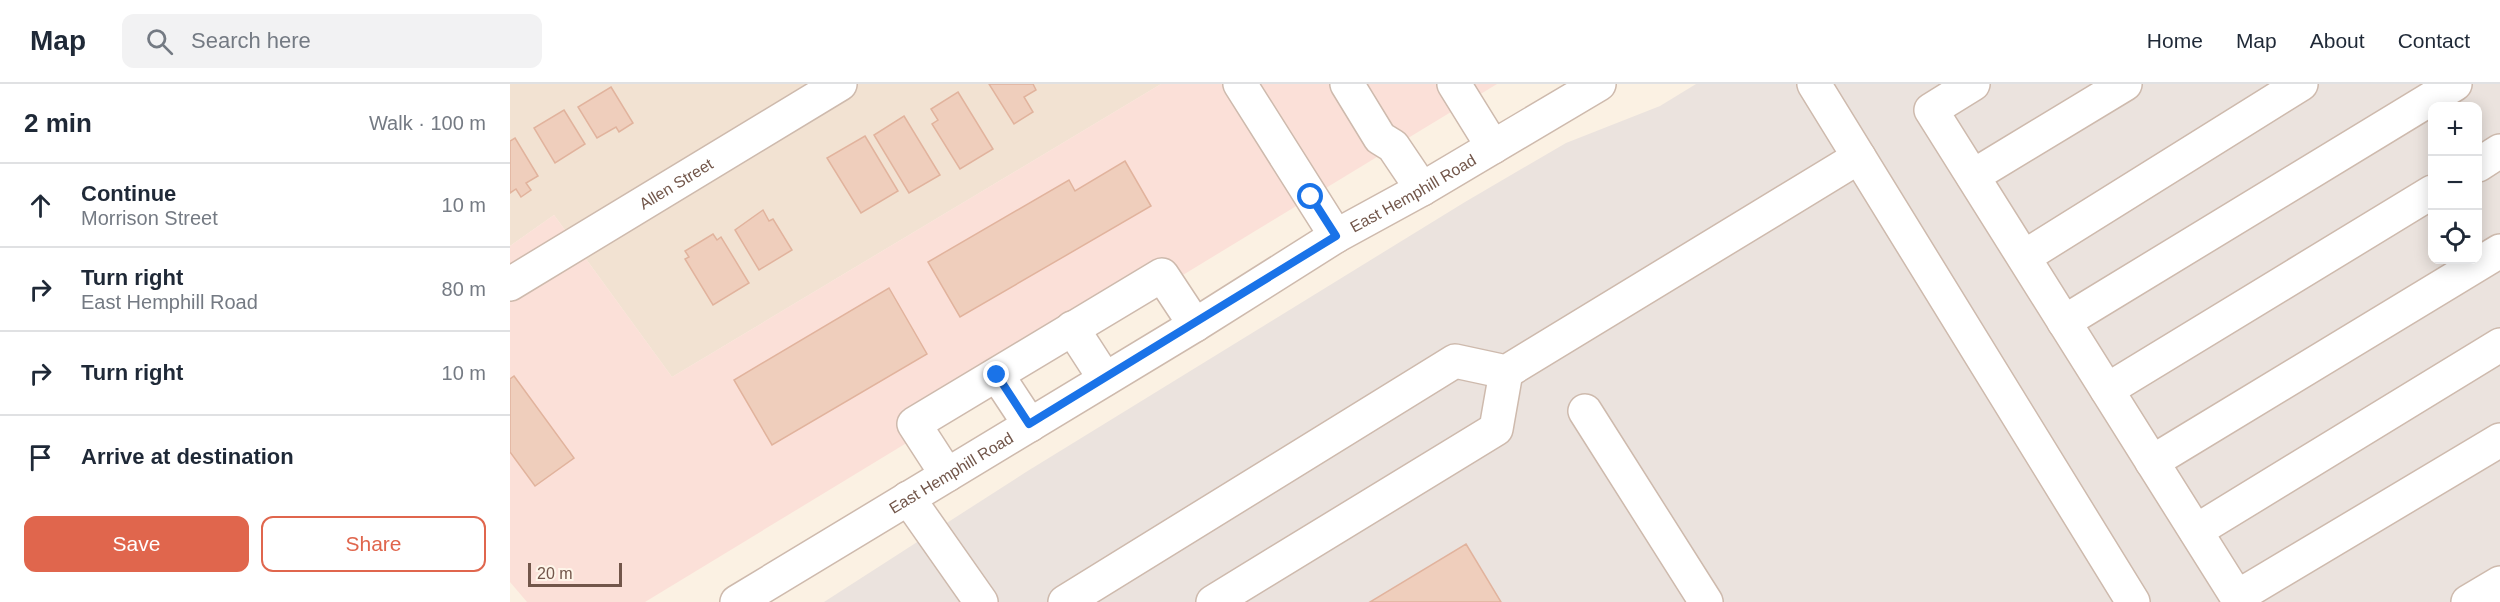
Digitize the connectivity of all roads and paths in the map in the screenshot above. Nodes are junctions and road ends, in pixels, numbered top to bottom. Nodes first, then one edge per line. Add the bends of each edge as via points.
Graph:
1 (840, 84) edge
2 (1240, 84) edge
3 (1347, 84) edge
4 (1454, 84) edge
5 (1599, 84) edge
6 (1814, 84) edge
7 (1973, 84) edge
8 (2125, 84) edge
9 (2301, 84) edge
10 (2455, 84) edge
11 (1493, 147) junction
12 (2500, 151) edge
13 (1859, 157) junction
14 (2482, 162) edge
15 (1973, 176) junction
16 (1422, 189) junction
17 (2428, 195) edge
18 (1336, 236) junction
19 (2500, 251) edge
20 (2024, 257) junction
21 (510, 284) edge
22 (2064, 322) junction
23 (1195, 325) junction
24 (1072, 328) junction
25 (2500, 345) edge
26 (1506, 372) junction
27 (997, 375) junction
28 (1105, 379) junction
29 (2107, 390) junction
30 (1585, 411) dead end
31 (1029, 424) junction
32 (2500, 440) edge
33 (2152, 462) junction
34 (947, 474) junction
35 (908, 498) junction
36 (2196, 531) junction
37 (2500, 583) edge
38 (737, 602) edge
39 (981, 602) edge
40 (1065, 602) edge
41 (1213, 602) edge
42 (1706, 602) edge
43 (2133, 602) edge
44 (2468, 602) edge

1 - 21 street, Allen Street
2 - 18 street
3 - 16 street via 1380,138 1393,146
4 - 11 street
5 - 11 street, East Hemphill Road
6 - 13 street
7 - 15 street via 1931,110
8 - 15 street
9 - 20 street
10 - 22 street
11 - 16 street, East Hemphill Road
12 - 14 street
13 - 26 street
13 - 43 street
15 - 20 street
16 - 18 street, East Hemphill Road
17 - 29 street
18 - 23 street, East Hemphill Road
19 - 33 street
20 - 22 street
22 - 29 street
23 - 24 street via 1162,275
23 - 28 street, East Hemphill Road
24 - 27 street
24 - 28 street
25 - 36 street
26 - 40 street via 1455,361
26 - 41 street via 1496,429
27 - 31 street
27 - 34 street via 914,424
28 - 31 street, East Hemphill Road
29 - 33 street
30 - 42 street
31 - 34 street, East Hemphill Road
32 - 36 street via 2237,597
33 - 36 street
34 - 35 street, East Hemphill Road
35 - 38 street, East Hemphill Road
35 - 39 street
37 - 44 street

